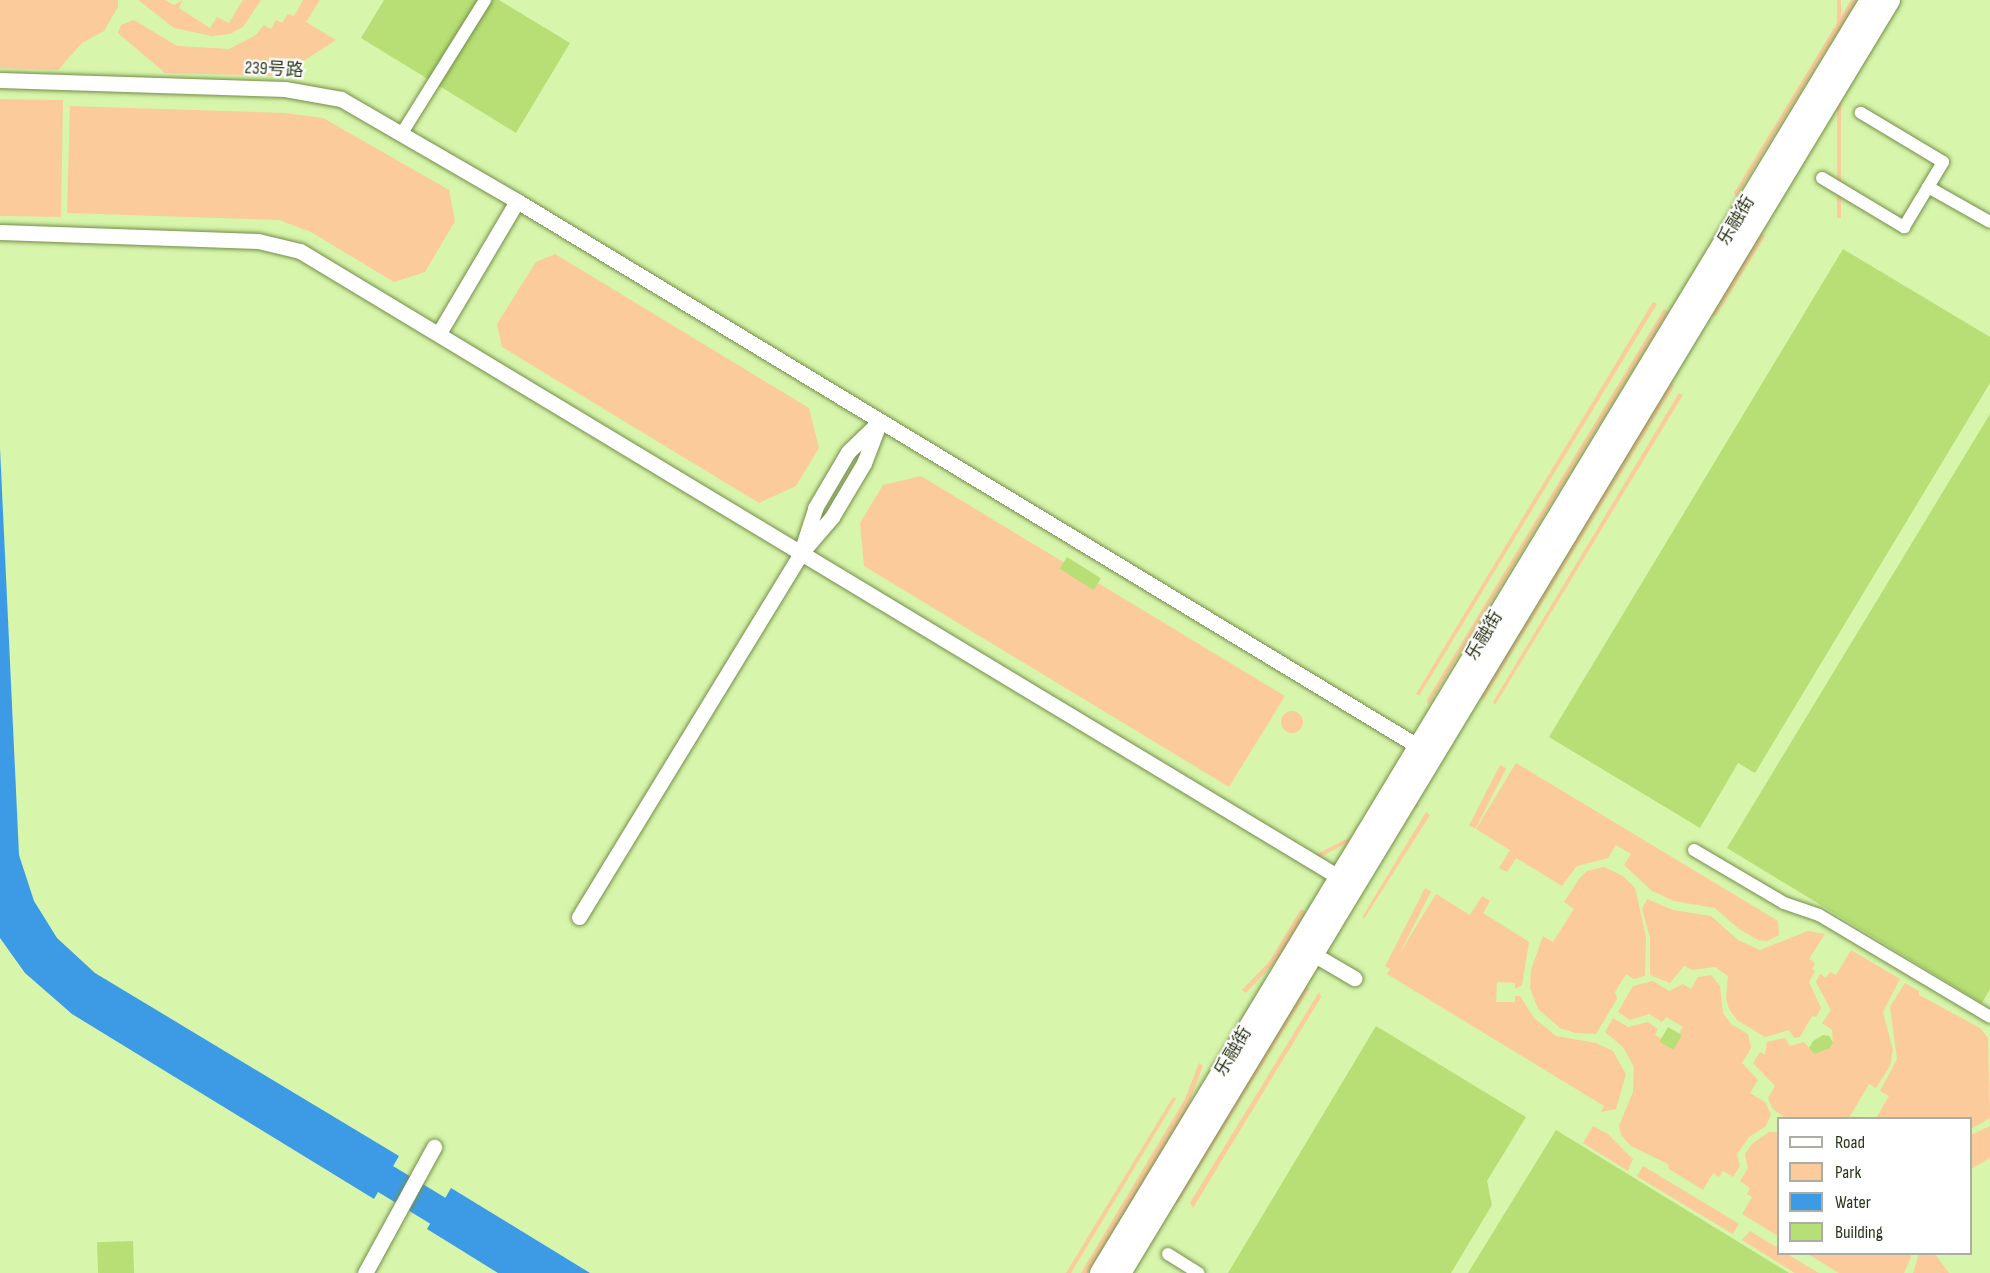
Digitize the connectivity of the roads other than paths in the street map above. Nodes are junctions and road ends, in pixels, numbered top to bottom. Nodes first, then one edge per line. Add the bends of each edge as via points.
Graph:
1 (485, 0) edge
2 (1870, 0) edge
3 (1890, 0) edge
4 (0, 80) edge
5 (1861, 113) dead end
6 (402, 133) junction
7 (1822, 178) dead end
8 (1928, 187) junction
9 (517, 201) junction
10 (1990, 222) edge
11 (0, 232) edge
12 (439, 333) junction
13 (880, 421) junction
14 (801, 553) junction
15 (1426, 750) junction
16 (1694, 850) dead end
17 (1347, 881) junction
18 (579, 917) dead end
19 (1313, 954) junction
20 (1354, 978) dead end
21 (1990, 1017) edge
22 (434, 1147) dead end
23 (1168, 1254) dead end
24 (365, 1273) edge
25 (1100, 1273) edge
26 (1121, 1273) edge
27 (1199, 1273) edge

1 - 6 street
2 - 15 street, 乐融街
3 - 15 street, 乐融街
4 - 6 street, 239号路 via 305,91 341,99
5 - 8 street via 1943,162
6 - 9 street, 239号路
7 - 8 street via 1904,227
8 - 10 street
9 - 12 street
9 - 13 street, 239号路
11 - 12 street via 286,245
12 - 14 street
13 - 14 street via 848,452 815,508
13 - 15 street, 239号路
14 - 17 street
14 - 18 street
15 - 17 street, 乐融街
16 - 21 street via 1784,903 1819,915
17 - 19 street, 乐融街
17 - 25 street, 乐融街
19 - 20 street
19 - 26 street, 乐融街
22 - 24 street
23 - 27 street

